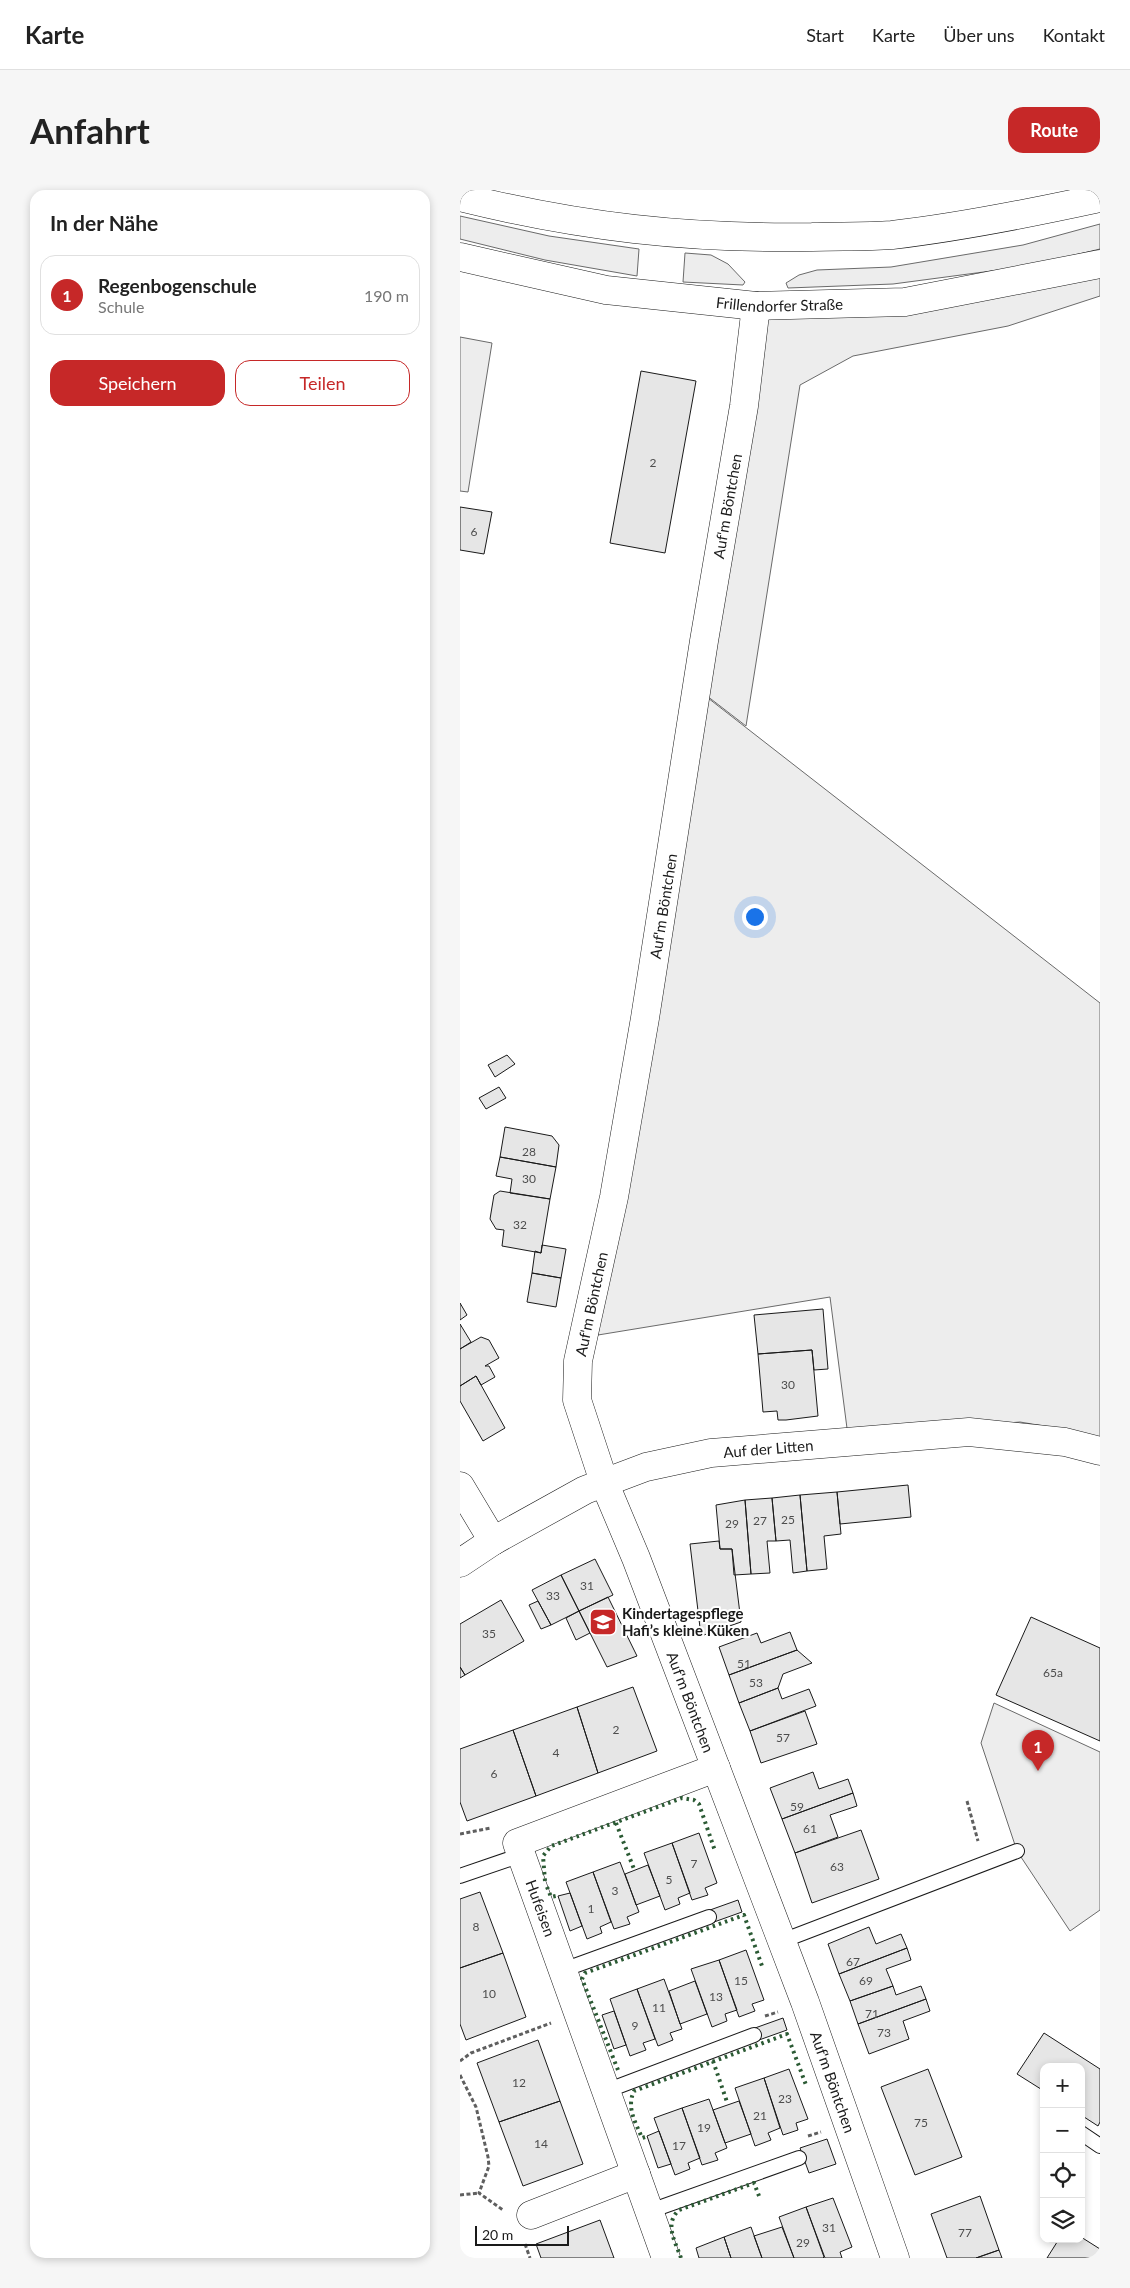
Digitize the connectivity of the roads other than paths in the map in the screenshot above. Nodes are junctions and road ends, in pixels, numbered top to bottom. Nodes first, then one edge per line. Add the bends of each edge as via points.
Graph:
1 (460, 197) edge
2 (1100, 198) edge
3 (460, 256) edge
4 (1100, 264) edge
5 (756, 306) junction
6 (1100, 1451) edge
7 (604, 1482) junction
8 (460, 1486) edge
9 (493, 1541) junction
10 (460, 1563) edge
11 (716, 1768) junction
12 (1017, 1851) dead end
13 (521, 1854) junction
14 (460, 1876) edge
15 (709, 1917) dead end
16 (782, 1942) junction
17 (563, 1970) junction
18 (754, 2036) dead end
19 (606, 2091) junction
20 (1085, 2135) edge
21 (1100, 2146) edge
22 (799, 2158) dead end
23 (636, 2174) junction
24 (650, 2211) junction
25 (519, 2221) road end
26 (666, 2258) edge
27 (896, 2258) edge

1 - 2 street via 558,219 629,230 763,238 890,235 1017,217
3 - 5 street, Frillendorfer Straße via 606,290
4 - 5 street, Frillendorfer Straße via 905,302
5 - 7 street, Auf'm Böntchen via 744,406 645,1018 614,1197 578,1361 577,1400
6 - 7 street, Auf der Litten via 1065,1442 970,1432 711,1453 646,1467
7 - 9 street, Auf der Litten via 556,1504
7 - 11 street, Auf'm Böntchen
8 - 9 street
9 - 10 street, Auf der Litten
11 - 13 street via 517,1843
11 - 16 street, Auf'm Böntchen
12 - 16 lane
13 - 14 lane
13 - 17 street, Hufeisen
15 - 17 lane
16 - 27 street, Auf'm Böntchen
17 - 19 street, Hufeisen
18 - 19 lane
19 - 23 street, Hufeisen
20 - 21 lane
22 - 24 lane
23 - 24 street, Hufeisen
23 - 25 street
24 - 26 street, Hufeisen

